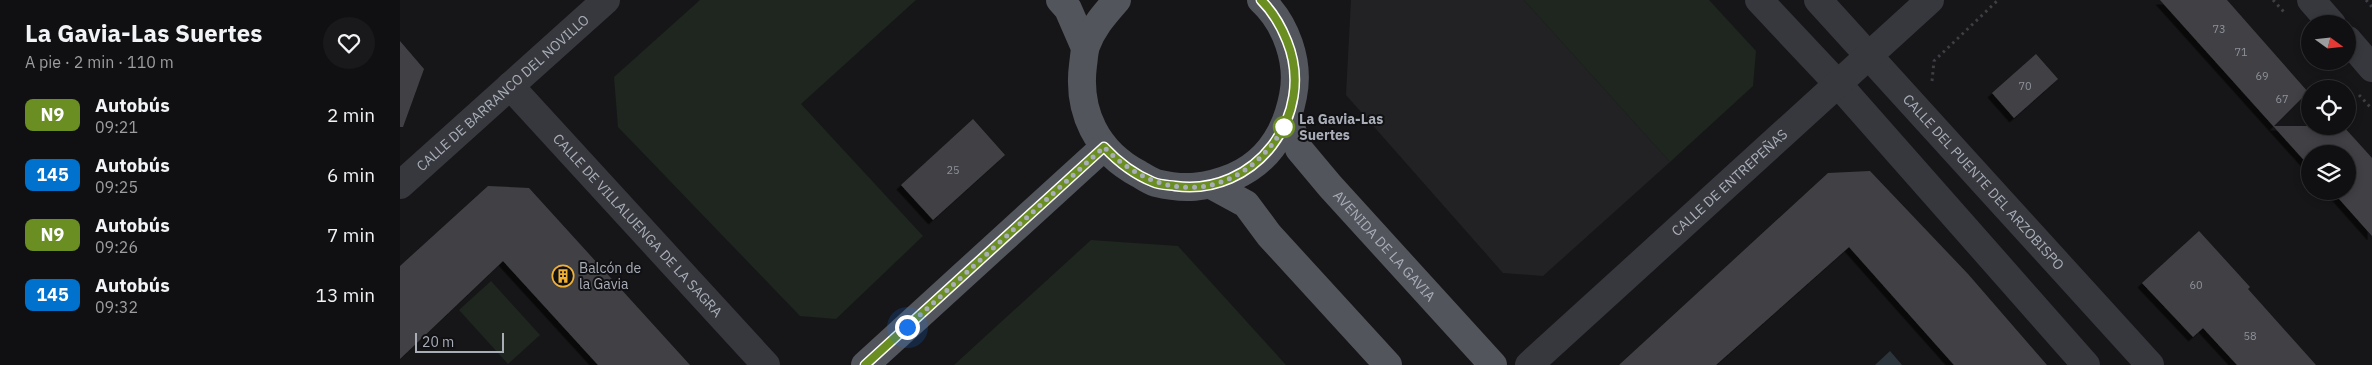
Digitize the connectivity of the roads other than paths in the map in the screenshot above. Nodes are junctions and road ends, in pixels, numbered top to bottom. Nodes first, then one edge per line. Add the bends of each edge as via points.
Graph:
1 (606, 0) edge
2 (1060, 0) edge
3 (1118, 0) edge
4 (1263, 0) edge
5 (1759, 0) edge
6 (1818, 0) edge
7 (1930, 0) edge
8 (2311, 0) edge
9 (2324, 15) edge
10 (1085, 48) junction
11 (2356, 49) edge
12 (1869, 56) junction
13 (2372, 68) edge
14 (1838, 84) junction
15 (510, 86) junction
16 (1288, 119) junction
17 (1104, 147) junction
18 (400, 185) edge
19 (1211, 186) junction
20 (766, 365) edge
21 (865, 365) edge
22 (1388, 365) edge
23 (1493, 365) edge
24 (1529, 365) edge
25 (2086, 365) edge
26 (2150, 365) edge

1 - 15 street, CALLE DE BARRANCO DEL NOVILLO
2 - 10 main road via 1068,9
3 - 10 main road via 1097,22
4 - 16 main road via 1280,23 1293,56 1296,82
5 - 14 street
6 - 12 street, CALLE DEL PUENTE DEL ARZOBISPO
7 - 12 street, CALLE DE ENTREPEÑAS
8 - 9 street
10 - 17 main road via 1080,85 1086,115
11 - 13 street
12 - 14 street, CALLE DE ENTREPEÑAS
12 - 26 street, CALLE DEL PUENTE DEL ARZOBISPO
14 - 24 street, CALLE DE ENTREPEÑAS
14 - 25 street
15 - 18 street, CALLE DE BARRANCO DEL NOVILLO
15 - 20 street, CALLE DE VILLALUENGA DE LA SAGRA
16 - 19 main road via 1274,146 1246,171
16 - 23 main road, AVENIDA DE LA GAVIA via 1299,148 1330,186
17 - 19 main road via 1121,165 1154,183 1191,188
17 - 21 main road
19 - 22 main road via 1246,204 1270,235

